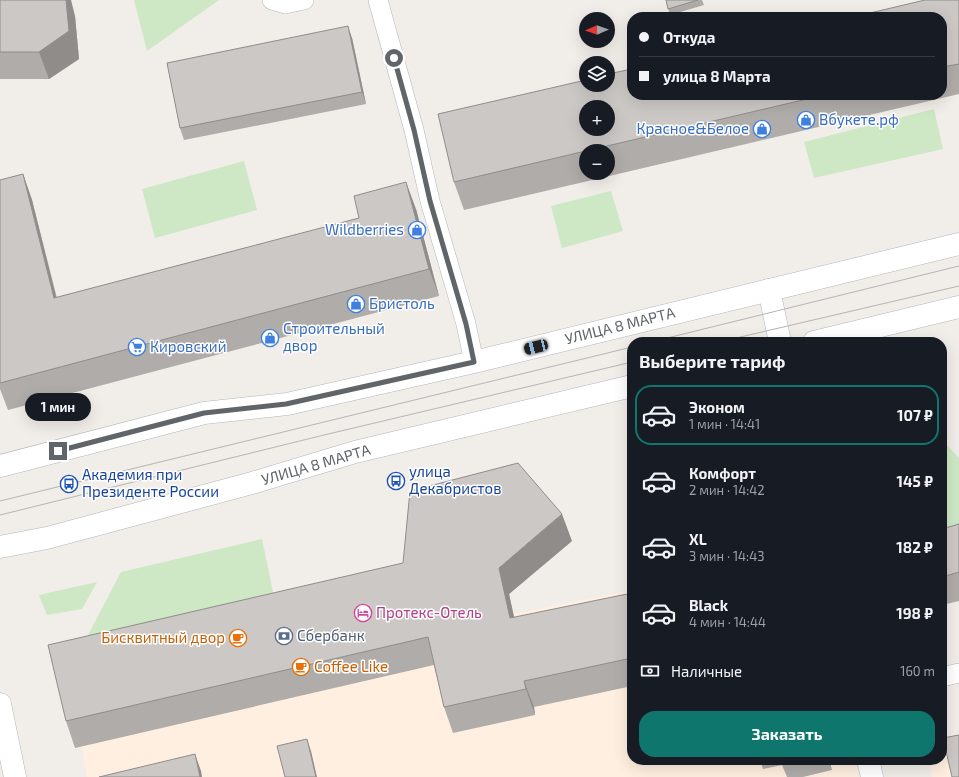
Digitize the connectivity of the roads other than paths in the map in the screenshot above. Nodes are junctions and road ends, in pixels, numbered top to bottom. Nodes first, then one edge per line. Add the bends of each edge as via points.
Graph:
1 (272, 0) edge
2 (304, 0) edge
3 (378, 0) edge
4 (959, 244) edge
5 (769, 290) junction
6 (959, 307) edge
7 (779, 337) edge
8 (835, 337) edge
9 (474, 362) junction
10 (627, 387) edge
11 (0, 466) edge
12 (0, 547) edge
13 (959, 673) edge
14 (947, 676) edge
15 (0, 704) edge
16 (869, 765) edge
17 (15, 777) edge
18 (872, 777) edge

1 - 2 lane via 285,4
3 - 9 lane via 414,130 430,201 466,324
4 - 5 main road, УЛИЦА 8 МАРТА
5 - 7 main road
5 - 9 main road, УЛИЦА 8 МАРТА
6 - 8 main road
9 - 11 main road, УЛИЦА 8 МАРТА via 286,404 204,413
10 - 12 main road, УЛИЦА 8 МАРТА via 355,452 252,483 47,538
13 - 14 lane
15 - 17 main road
16 - 18 main road

